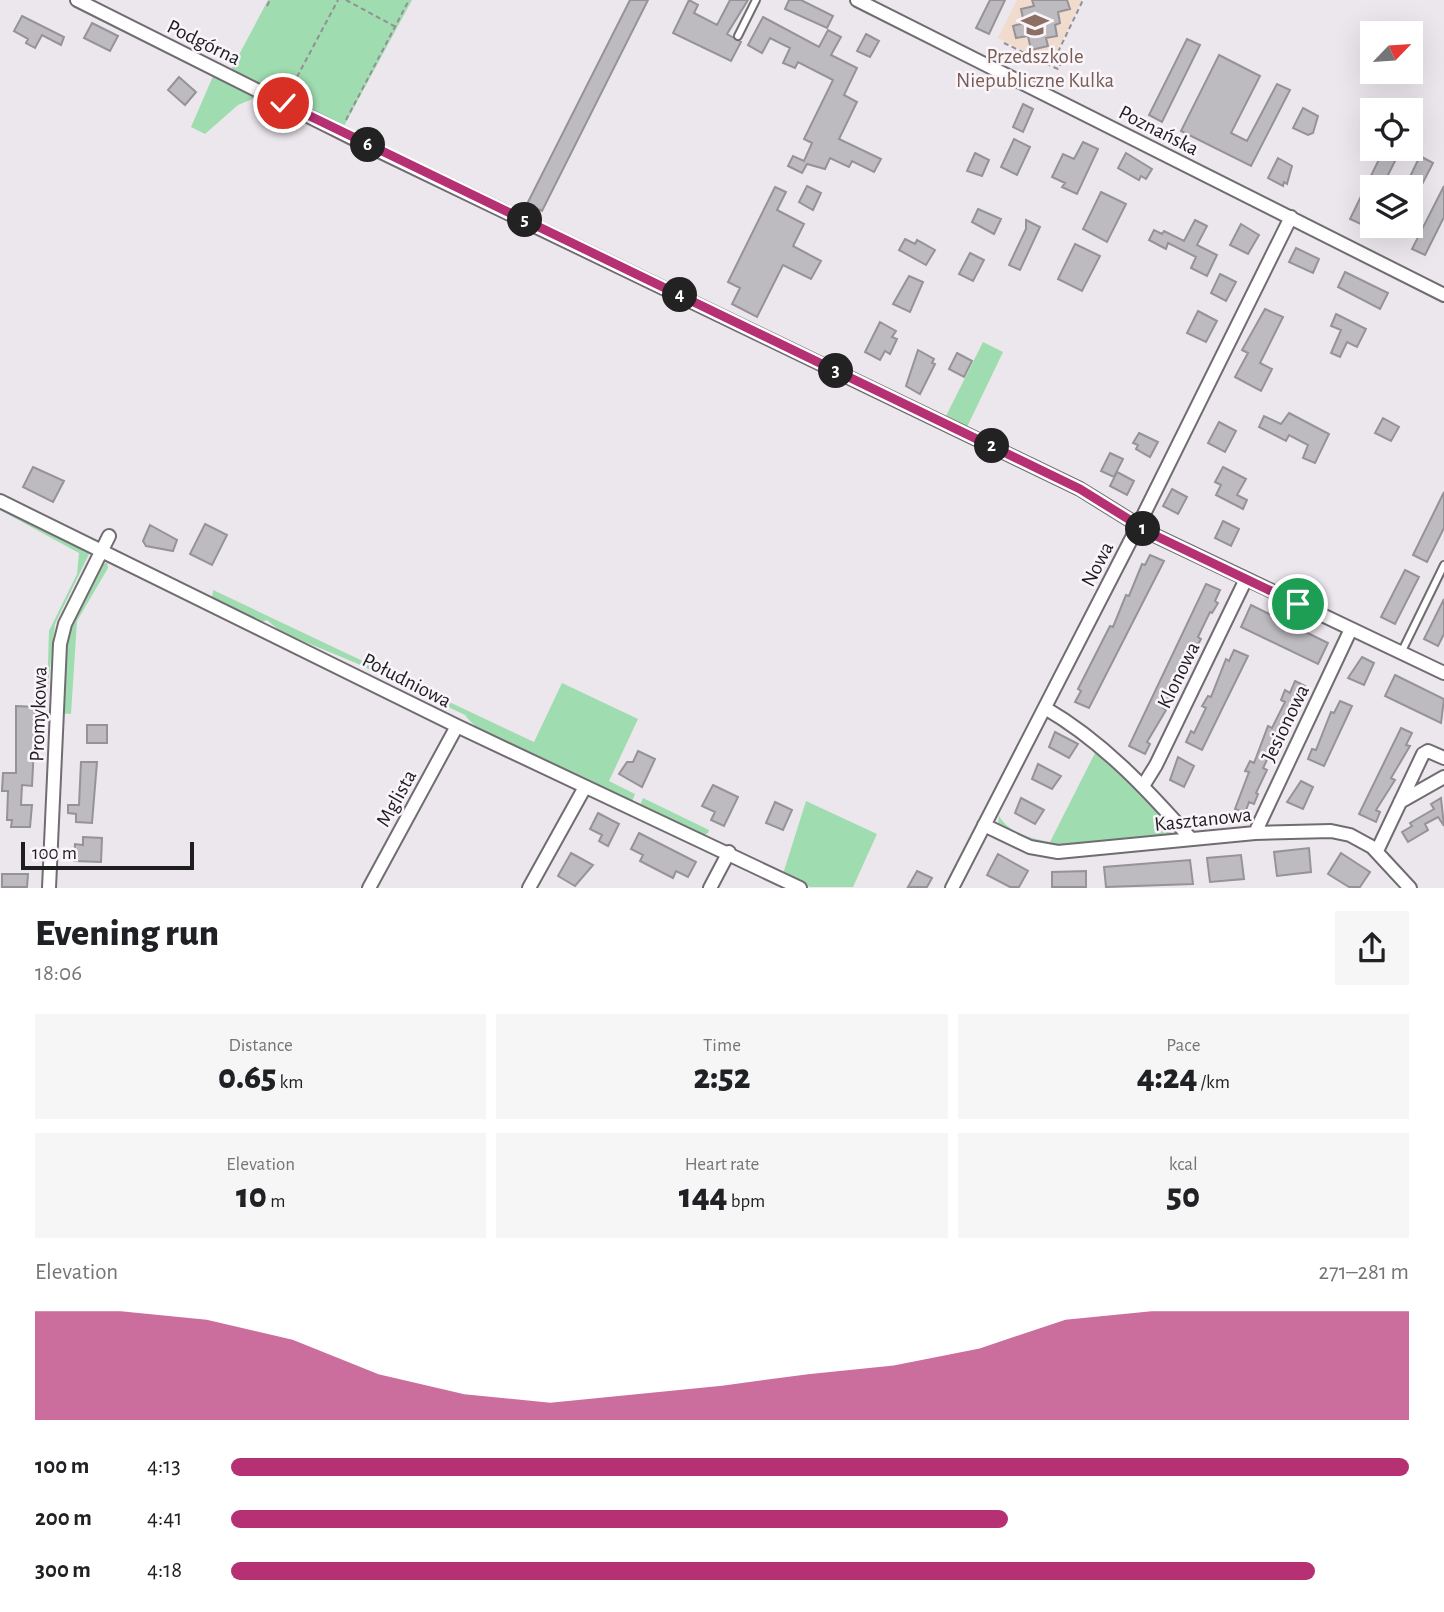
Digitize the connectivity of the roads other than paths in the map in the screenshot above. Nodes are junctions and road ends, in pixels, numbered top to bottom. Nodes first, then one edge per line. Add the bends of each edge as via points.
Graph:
1 (77, 0) edge
2 (756, 0) edge
3 (857, 0) edge
4 (738, 36) dead end
5 (1291, 218) junction
6 (1444, 295) edge
7 (0, 501) edge
8 (1138, 526) junction
9 (109, 536) dead end
10 (103, 551) junction
11 (1444, 565) edge
12 (1246, 579) junction
13 (1351, 629) junction
14 (1401, 653) junction
15 (1444, 673) edge
16 (1045, 708) junction
17 (457, 726) junction
18 (1444, 758) edge
19 (1444, 777) edge
20 (1143, 786) junction
21 (585, 787) junction
22 (1399, 802) junction
23 (984, 825) junction
24 (1255, 833) junction
25 (1191, 839) junction
26 (1377, 851) junction
27 (729, 852) junction
28 (792, 886) edge
29 (49, 887) edge
30 (369, 887) edge
31 (529, 887) edge
32 (710, 887) edge
33 (951, 887) edge
34 (1410, 887) edge

1 - 8 street, Podgórna via 1080,489
2 - 4 lane
3 - 5 street, Poznańska
5 - 6 street, Poznańska
5 - 8 street, Nowa
7 - 10 street, Południowa
8 - 12 street, Podgórna
8 - 16 street, Nowa
9 - 10 street, Promykowa
10 - 17 street, Południowa
10 - 29 street, Promykowa via 65,624 60,643
11 - 14 lane
12 - 13 street, Podgórna
12 - 20 street, Klonowa
13 - 14 street, Podgórna
13 - 24 street, Jesionowa
14 - 15 street, Podgórna
16 - 20 street via 1080,729
16 - 23 street, Nowa
17 - 21 street, Południowa
17 - 30 street, Mglista
18 - 22 street via 1429,751 1423,754
19 - 22 street
20 - 25 street
21 - 27 street, Południowa
21 - 31 street
22 - 26 street
23 - 25 street, Kasztanowa via 1020,844 1049,852
23 - 33 street, Nowa
24 - 25 street, Kasztanowa
24 - 26 street, Kasztanowa via 1331,831 1350,835
26 - 34 street, Kasztanowa
27 - 28 street, Południowa
27 - 32 street

